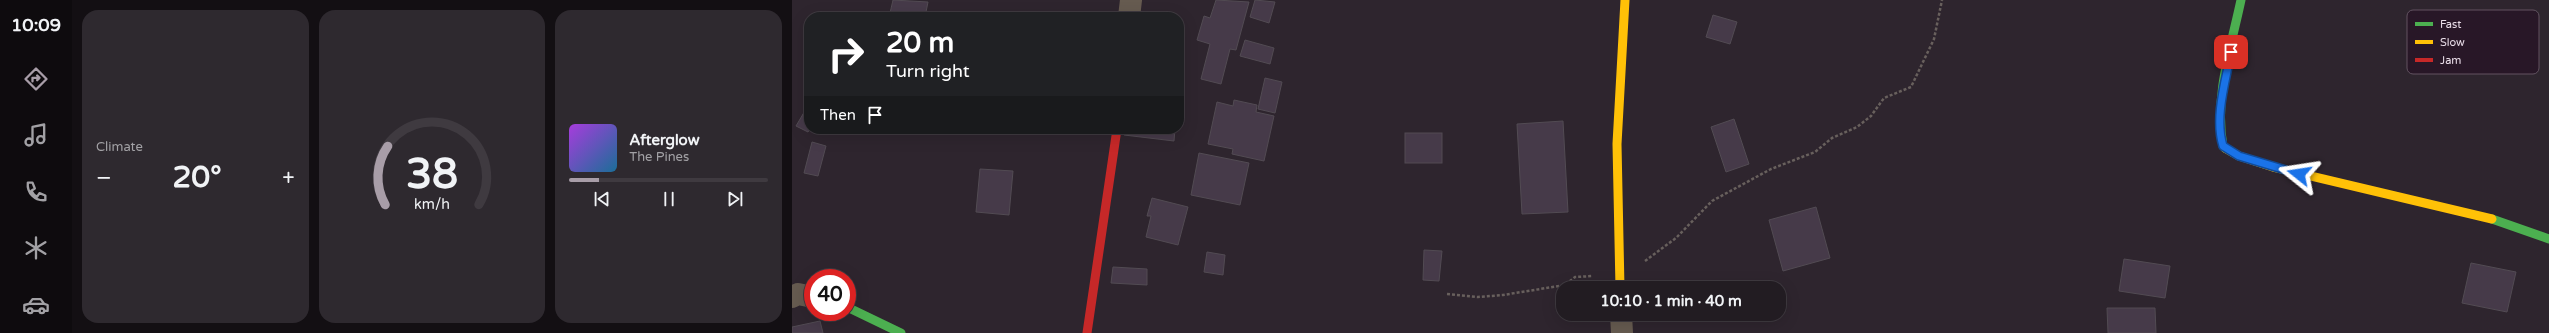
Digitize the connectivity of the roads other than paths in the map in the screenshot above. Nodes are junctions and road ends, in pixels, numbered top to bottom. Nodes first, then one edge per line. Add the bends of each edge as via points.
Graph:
1 (1131, 0) edge
2 (1625, 0) edge
3 (2241, 0) edge
4 (1130, 12) edge
5 (1116, 134) edge
6 (2549, 239) edge
7 (1620, 281) edge
8 (804, 295) edge
9 (792, 297) edge
10 (856, 311) edge
11 (1621, 321) edge
12 (901, 333) edge
13 (1087, 333) edge
14 (1622, 333) edge

1 - 4 street
2 - 7 street via 1620,55 1617,192
3 - 6 street via 2223,99 2220,132 2223,146 2239,156 2273,167 2479,215
5 - 13 street
8 - 9 street via 798,294
10 - 12 street
11 - 14 street

